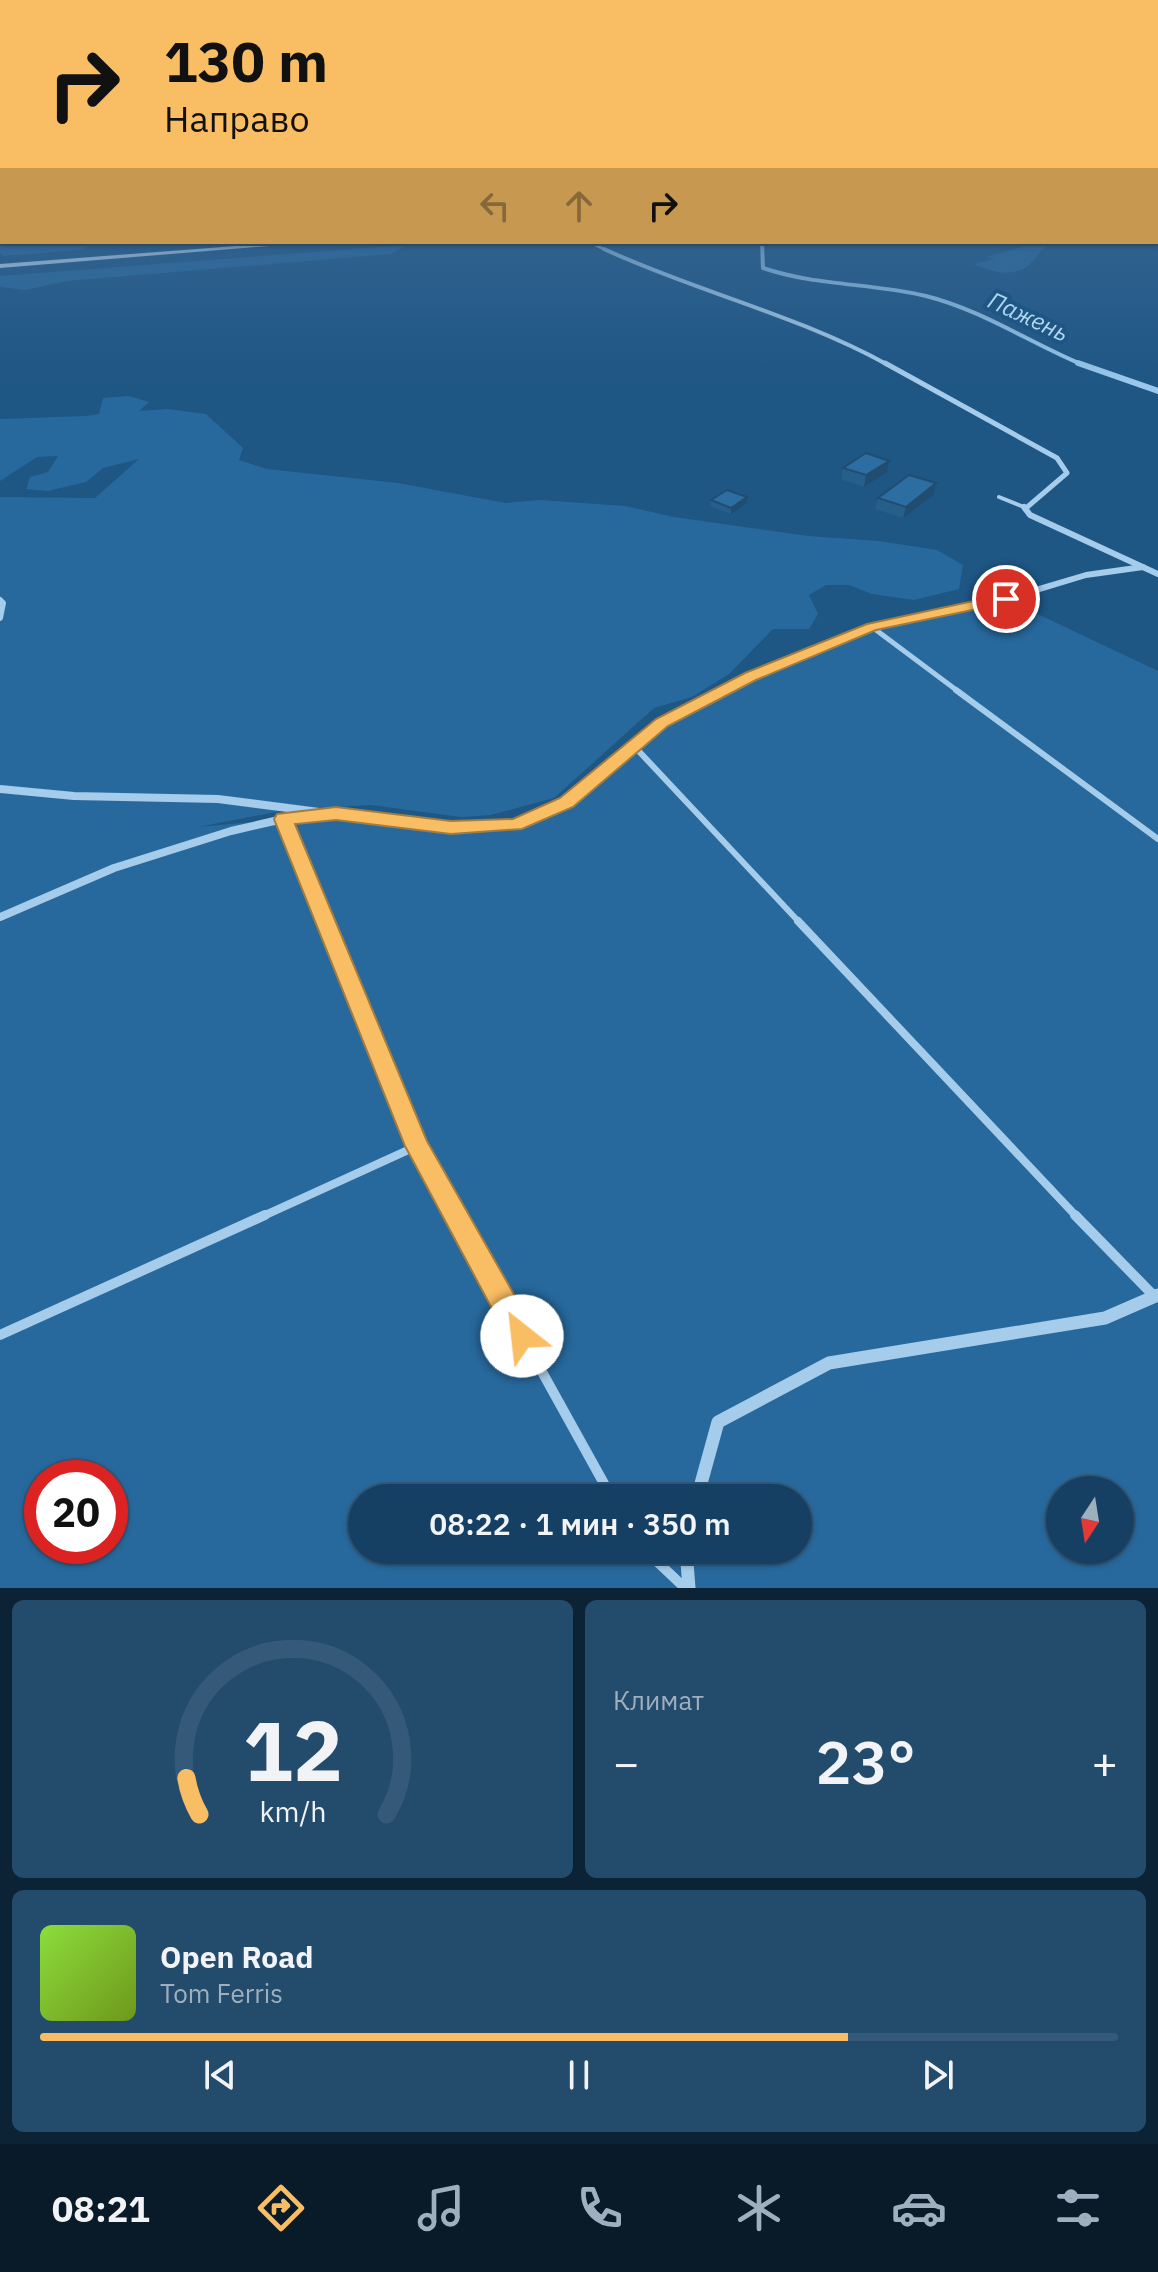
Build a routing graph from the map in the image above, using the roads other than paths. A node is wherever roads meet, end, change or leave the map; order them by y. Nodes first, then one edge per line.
1 (288, 244) edge
2 (593, 244) edge
3 (0, 266) edge
4 (999, 497) dead end
5 (1024, 507) junction
6 (1143, 567) junction
7 (1158, 574) edge
8 (0, 600) edge
9 (0, 618) edge
10 (872, 627) junction
11 (634, 746) junction
12 (0, 789) edge
13 (336, 814) junction
14 (283, 819) junction
15 (1158, 839) edge
16 (0, 917) edge
17 (417, 1146) junction
18 (1156, 1295) edge
19 (0, 1335) edge
20 (604, 1484) edge
21 (701, 1484) edge
22 (660, 1564) edge
23 (686, 1564) edge
24 (687, 1588) edge

1 - 3 street
2 - 5 street
4 - 5 lane
5 - 6 street
6 - 7 street
6 - 10 street
8 - 9 street
10 - 11 street
10 - 15 lane
11 - 13 street
11 - 18 lane
12 - 13 street
13 - 14 street
14 - 16 street
14 - 17 lane
17 - 19 lane
17 - 20 lane
18 - 21 street
22 - 24 lane
23 - 24 street

